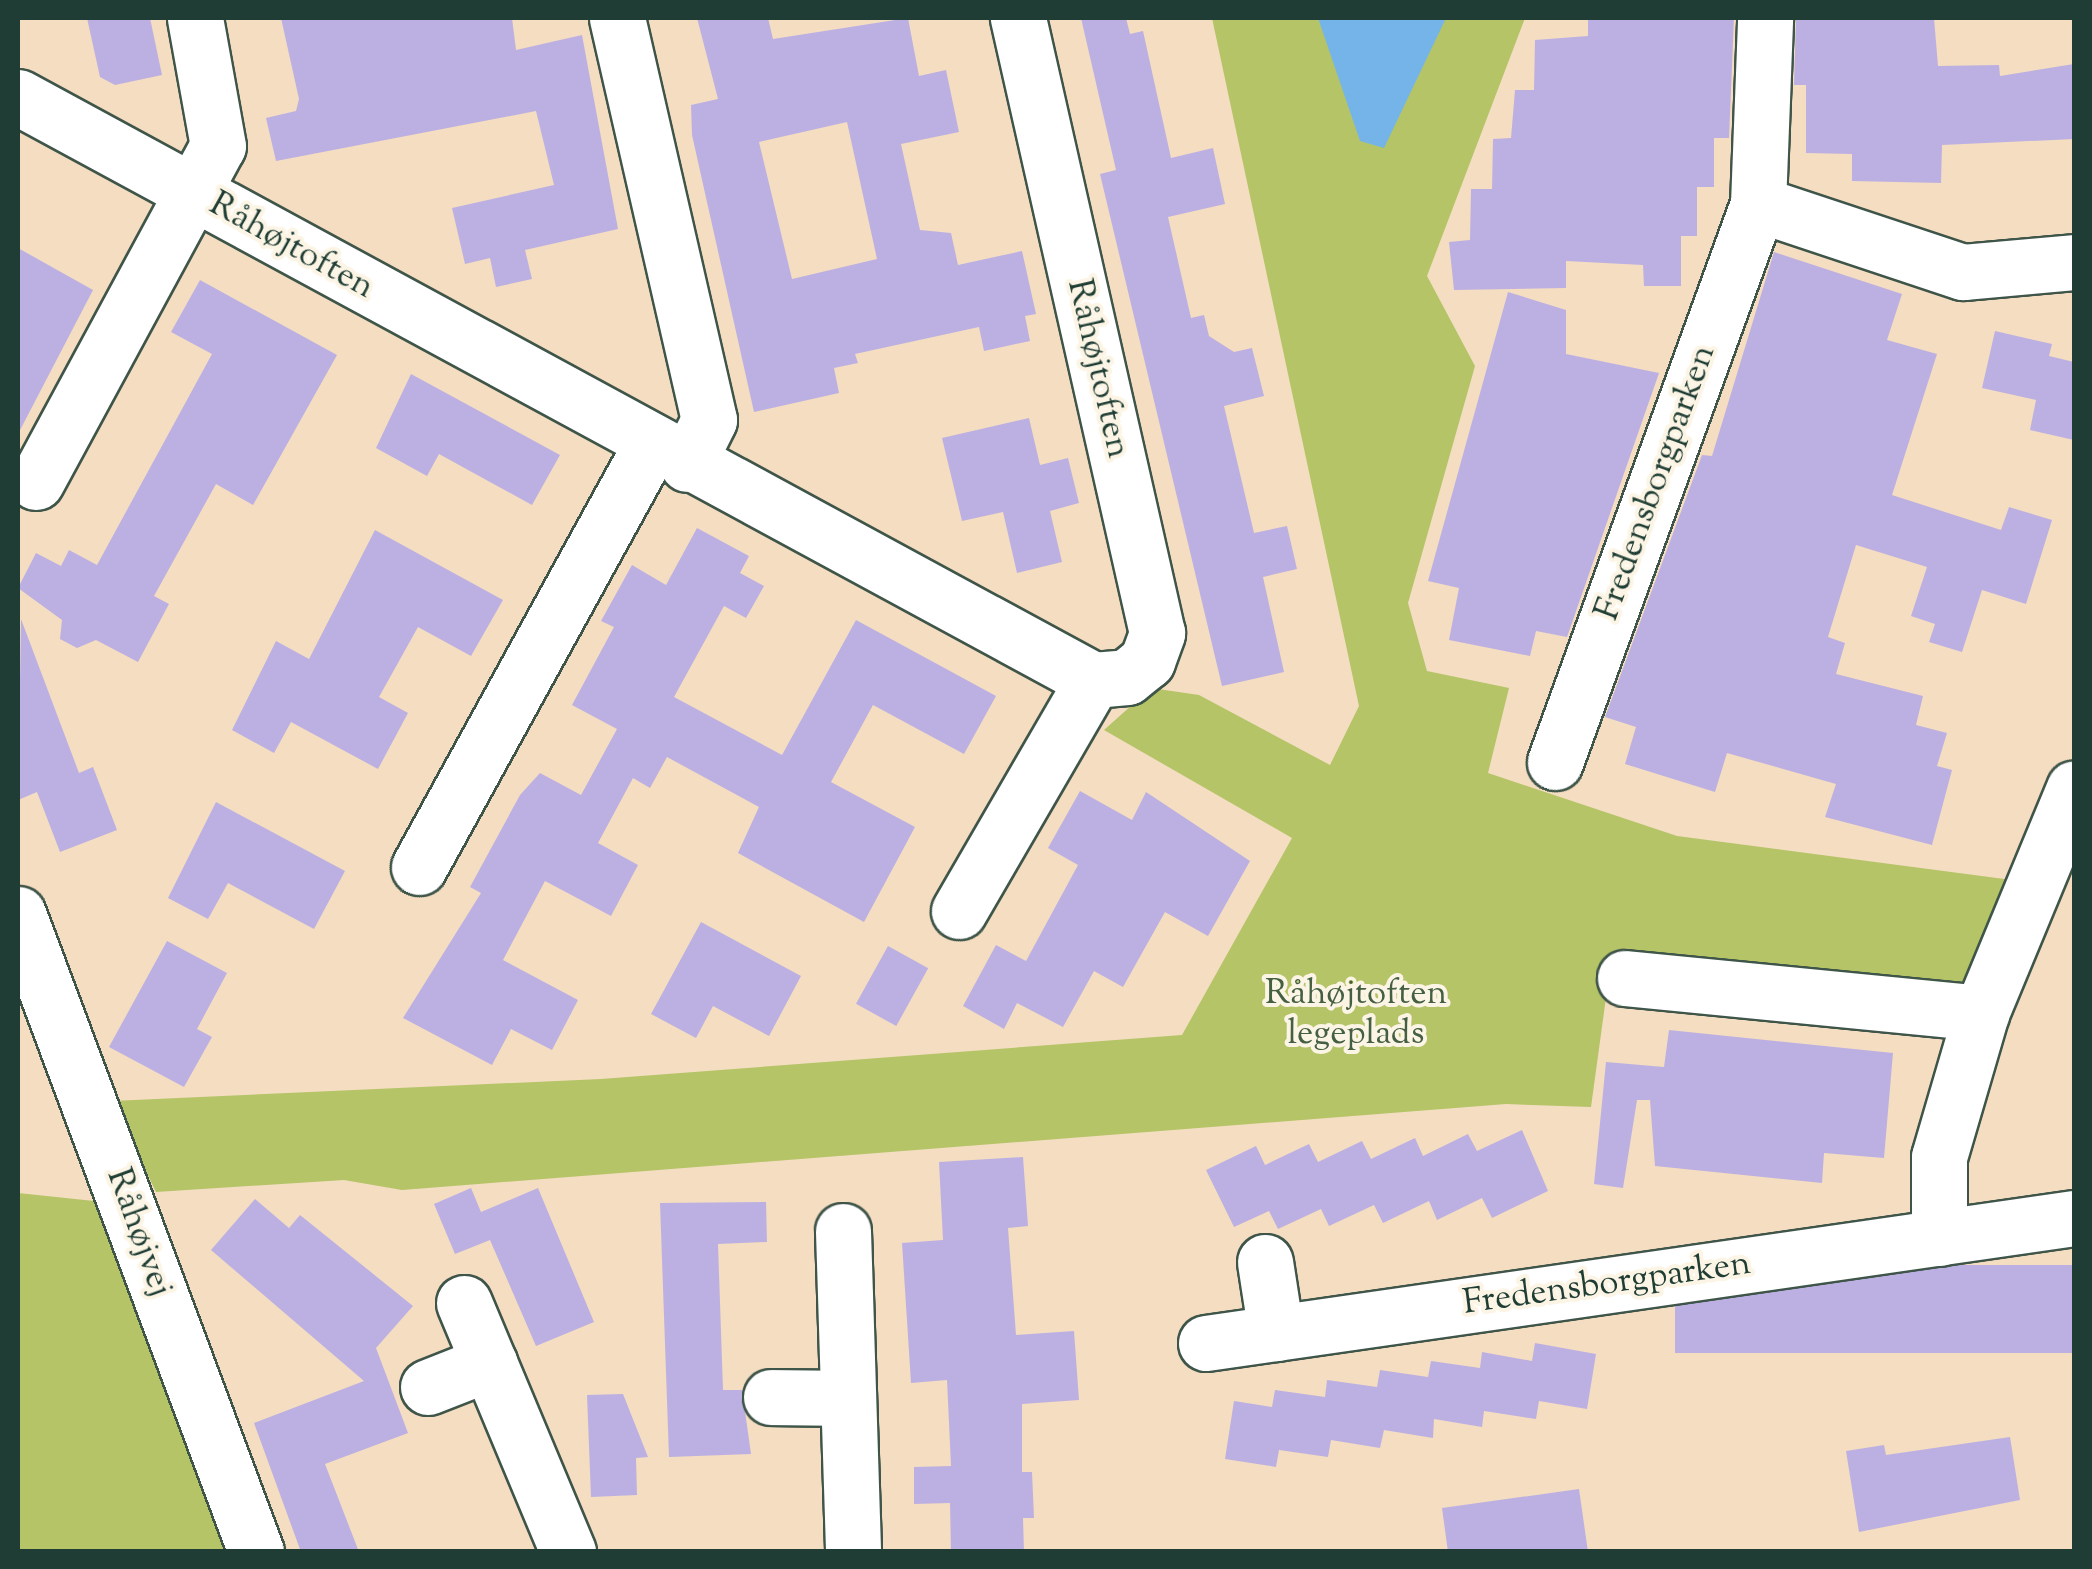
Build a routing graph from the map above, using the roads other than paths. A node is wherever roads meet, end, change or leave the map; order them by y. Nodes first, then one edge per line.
1 (195, 18) edge
2 (617, 18) edge
3 (1018, 18) edge
4 (1765, 18) edge
5 (18, 97) edge
6 (194, 194) junction
7 (1758, 204) junction
8 (2074, 262) edge
9 (669, 454) junction
10 (36, 482) dead end
11 (1093, 680) junction
12 (1555, 762) dead end
13 (2074, 788) edge
14 (420, 867) dead end
15 (959, 910) dead end
16 (18, 914) edge
17 (1624, 978) dead end
18 (1981, 1013) junction
19 (2074, 1218) edge
20 (844, 1231) dead end
21 (1939, 1238) junction
22 (1266, 1262) dead end
23 (464, 1303) dead end
24 (1276, 1333) junction
25 (1206, 1343) dead end
26 (489, 1363) junction
27 (428, 1387) dead end
28 (771, 1397) dead end
29 (848, 1398) junction
30 (256, 1552) edge
31 (568, 1552) edge
32 (853, 1552) edge

1 - 6 street, Råhøjtoften
2 - 9 street
3 - 11 street, Råhøjtoften
4 - 7 street, Fredensborgparken
5 - 6 street, Råhøjtoften
6 - 9 street, Råhøjtoften
6 - 10 street, Råhøjtoften
7 - 8 street
7 - 12 street, Fredensborgparken
9 - 11 street, Råhøjtoften
9 - 14 street
11 - 15 street
13 - 18 street
16 - 30 street, Råhøjvej
17 - 18 street
18 - 21 street
19 - 21 street, Fredensborgparken
20 - 29 street
21 - 24 street, Fredensborgparken
22 - 24 street
23 - 26 street
24 - 25 street, Fredensborgparken
26 - 27 street
26 - 31 street
28 - 29 street
29 - 32 street

